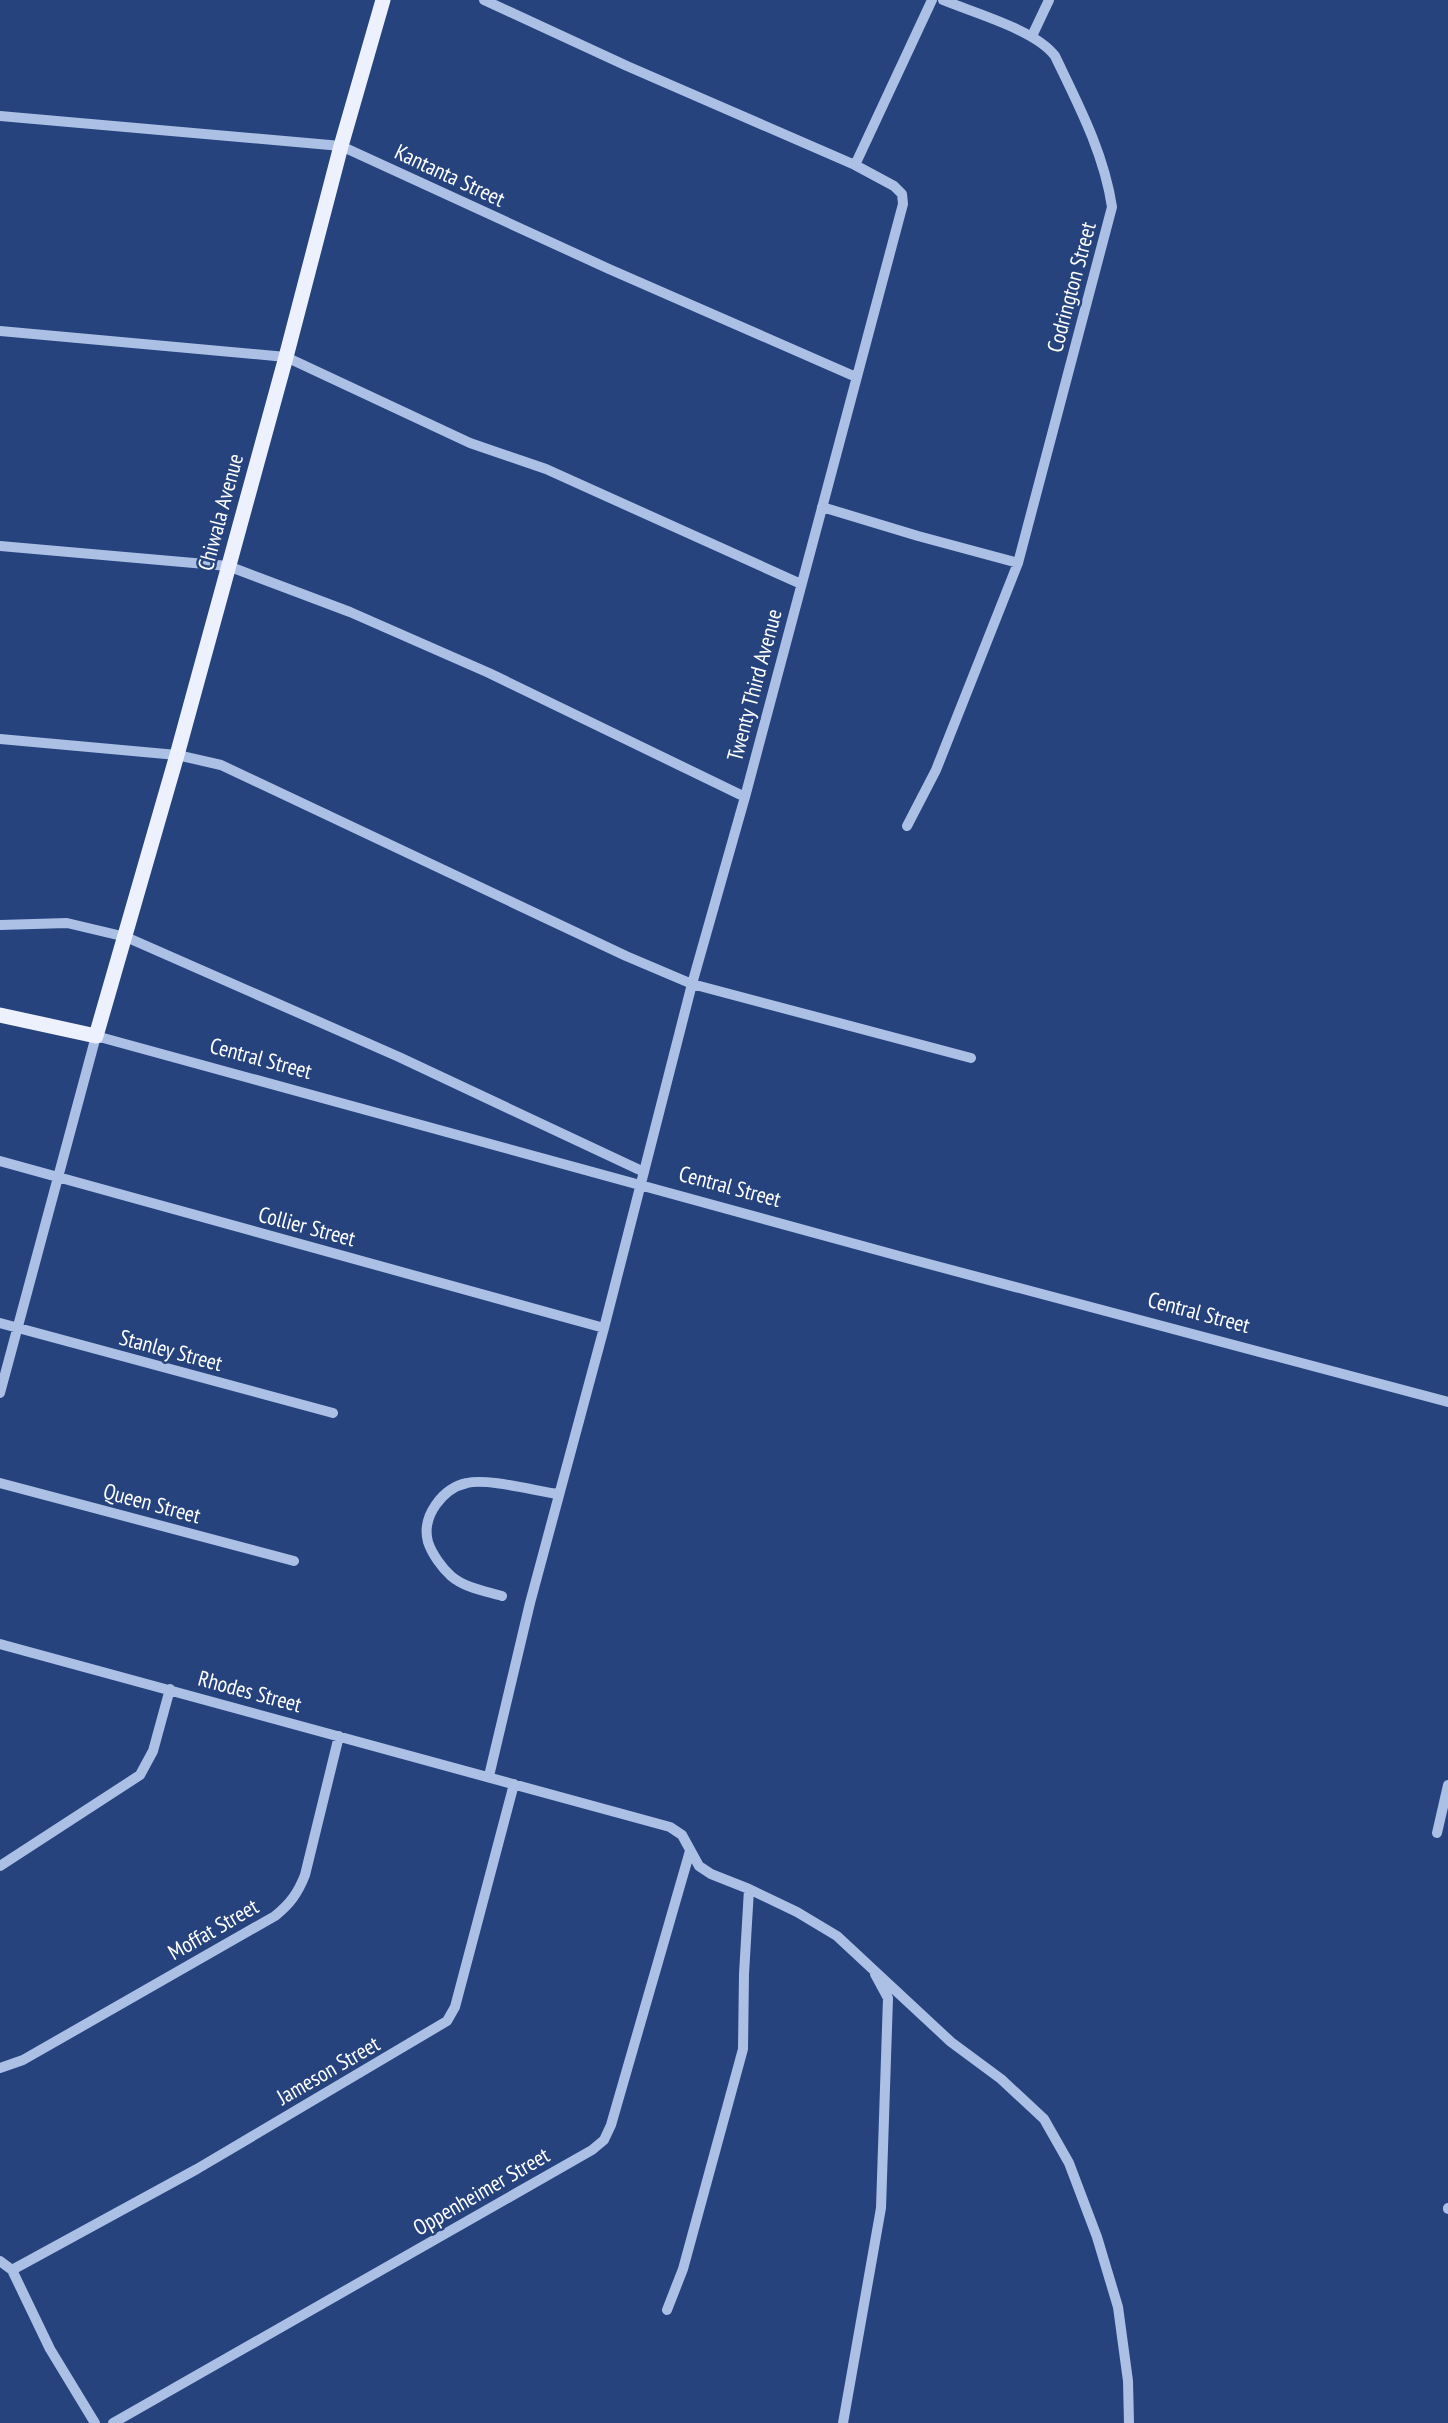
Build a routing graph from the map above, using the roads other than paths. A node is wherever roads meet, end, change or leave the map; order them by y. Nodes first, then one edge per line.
1 (382, 0) edge
2 (484, 0) edge
3 (932, 0) edge
4 (943, 0) edge
5 (1049, 0) edge
6 (1032, 36) junction
7 (0, 116) edge
8 (341, 146) junction
9 (855, 165) junction
10 (0, 331) edge
11 (286, 357) junction
12 (856, 377) junction
13 (822, 507) junction
14 (0, 546) edge
15 (1018, 563) junction
16 (228, 566) junction
17 (801, 584) junction
18 (0, 738) edge
19 (177, 755) junction
20 (745, 797) junction
21 (907, 826) dead end
22 (0, 925) edge
23 (126, 937) junction
24 (692, 984) junction
25 (0, 1015) edge
26 (96, 1036) junction
27 (971, 1058) dead end
28 (0, 1161) edge
29 (644, 1172) junction
30 (59, 1177) junction
31 (642, 1185) junction
32 (0, 1323) edge
33 (18, 1328) junction
34 (604, 1328) junction
35 (0, 1393) edge
36 (1448, 1402) edge
37 (333, 1413) dead end
38 (0, 1483) edge
39 (558, 1494) junction
40 (294, 1562) dead end
41 (502, 1596) dead end
42 (0, 1644) edge
43 (170, 1689) junction
44 (339, 1736) junction
45 (489, 1776) junction
46 (514, 1784) junction
47 (1448, 1785) edge
48 (1437, 1833) dead end
49 (690, 1851) junction
50 (0, 1866) edge
51 (749, 1889) junction
52 (869, 1964) junction
53 (0, 2068) edge
54 (0, 2260) edge
55 (12, 2270) junction
56 (667, 2310) dead end
57 (95, 2423) edge
58 (113, 2423) edge
59 (843, 2423) edge
60 (1129, 2423) edge

1 - 8 main road, Chiwala Avenue
2 - 9 street
3 - 9 street
4 - 6 street, Codrington Street
5 - 6 street
6 - 15 street, Codrington Street
7 - 8 street, Kantanta Street
8 - 11 main road, Chiwala Avenue
8 - 12 street, Kantanta Street
9 - 12 street, Twenty Third Avenue
10 - 11 street
11 - 16 main road, Chiwala Avenue
11 - 17 street
12 - 13 street, Twenty Third Avenue
13 - 15 street
13 - 17 street, Twenty Third Avenue
14 - 16 street
15 - 21 street, Codrington Street
16 - 19 main road, Chiwala Avenue
16 - 20 street
17 - 20 street, Twenty Third Avenue
18 - 19 street
19 - 23 main road, Chiwala Avenue
19 - 24 street
20 - 24 street, Twenty Third Avenue
22 - 23 street
23 - 26 main road, Chiwala Avenue
23 - 29 street
24 - 27 street
24 - 29 street, Twenty Third Avenue
25 - 26 main road, Central Street
26 - 30 street
26 - 31 street, Central Street
28 - 30 street, Collier Street
29 - 31 street, Twenty Third Avenue
30 - 33 street
30 - 34 street, Collier Street
31 - 34 street, Twenty Third Avenue
31 - 36 street, Central Street
32 - 33 street, Stanley Street
33 - 35 street
33 - 37 street, Stanley Street
34 - 39 street, Twenty Third Avenue
38 - 40 street, Queen Street
39 - 41 street
39 - 45 street, Twenty Third Avenue
42 - 43 street, Rhodes Street
43 - 44 street, Rhodes Street
43 - 50 street
44 - 45 street, Rhodes Street
44 - 53 street, Moffat Street
45 - 46 street, Rhodes Street
46 - 49 street, Rhodes Street
46 - 55 street, Jameson Street
47 - 48 street
49 - 51 street, Rhodes Street
49 - 58 street, Oppenheimer Street
51 - 52 street, Rhodes Street
51 - 56 street
52 - 59 street
52 - 60 street, Rhodes Street
54 - 55 street
55 - 57 street

